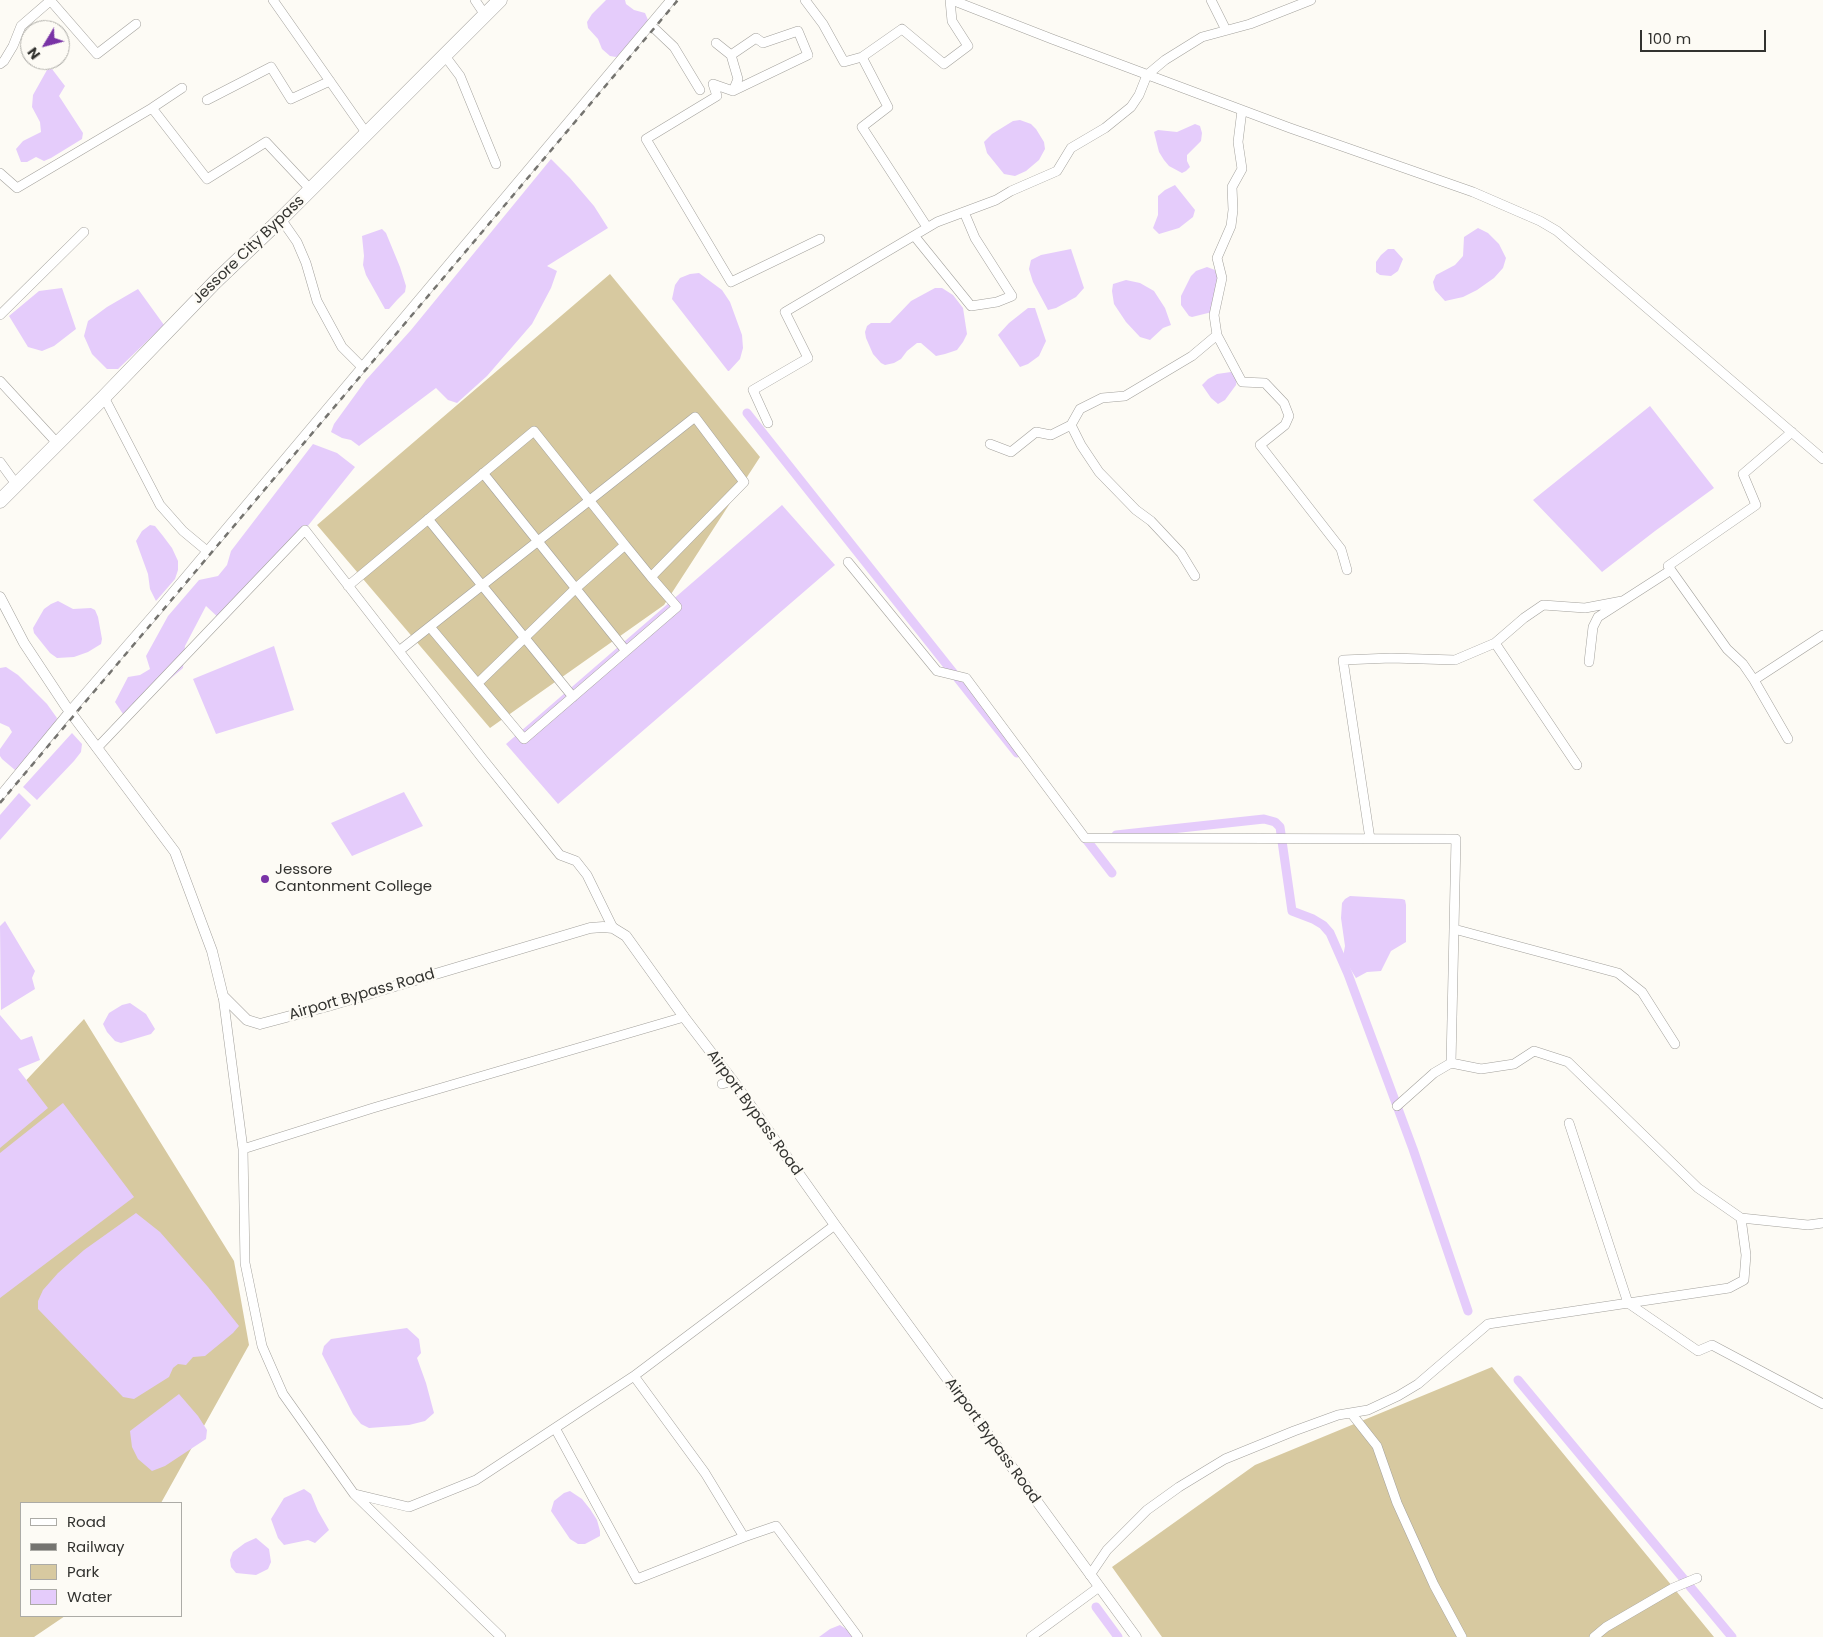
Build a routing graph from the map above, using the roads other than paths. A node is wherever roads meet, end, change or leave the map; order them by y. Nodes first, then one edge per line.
1 (50, 0) edge
2 (273, 0) edge
3 (475, 0) edge
4 (500, 0) edge
5 (671, 0) edge
6 (805, 0) edge
7 (951, 0) edge
8 (1211, 0) edge
9 (1311, 0) edge
10 (485, 15) junction
11 (136, 24) dead end
12 (655, 29) dead end
13 (1226, 30) junction
14 (716, 43) dead end
15 (731, 55) junction
16 (445, 56) junction
17 (862, 57) junction
18 (0, 64) edge
19 (1148, 75) junction
20 (330, 81) junction
21 (182, 88) dead end
22 (700, 90) dead end
23 (733, 92) junction
24 (207, 100) dead end
25 (152, 108) junction
26 (1242, 110) junction
27 (367, 134) junction
28 (496, 164) dead end
29 (0, 173) edge
30 (311, 190) junction
31 (964, 212) junction
32 (282, 219) junction
33 (927, 227) junction
34 (84, 232) dead end
35 (916, 238) dead end
36 (820, 239) dead end
37 (0, 316) edge
38 (1217, 335) junction
39 (362, 367) junction
40 (0, 381) edge
41 (104, 398) junction
42 (768, 423) dead end
43 (1072, 425) junction
44 (1792, 432) junction
45 (58, 444) junction
46 (990, 444) dead end
47 (1823, 459) edge
48 (0, 462) edge
49 (483, 473) junction
50 (16, 484) junction
51 (590, 500) junction
52 (0, 501) edge
53 (428, 519) junction
54 (538, 541) junction
55 (625, 545) junction
56 (207, 551) junction
57 (848, 562) dead end
58 (1347, 570) dead end
59 (1671, 570) junction
60 (1195, 576) dead end
61 (651, 577) junction
62 (483, 585) junction
63 (348, 586) junction
64 (574, 589) junction
65 (0, 597) edge
66 (1622, 601) junction
67 (430, 627) junction
68 (1823, 635) edge
69 (525, 637) junction
70 (1495, 643) junction
71 (399, 651) junction
72 (626, 652) junction
73 (1589, 662) dead end
74 (1754, 680) junction
75 (478, 684) junction
76 (573, 696) junction
77 (70, 711) junction
78 (1788, 738) dead end
79 (97, 748) junction
80 (1577, 765) dead end
81 (0, 796) edge
82 (1370, 839) junction
83 (613, 928) junction
84 (1454, 929) junction
85 (223, 996) junction
86 (684, 1017) junction
87 (1676, 1044) dead end
88 (1451, 1063) junction
89 (733, 1081) junction
90 (722, 1084) dead end
91 (1397, 1106) dead end
92 (1569, 1123) dead end
93 (243, 1149) junction
94 (1741, 1218) junction
95 (1823, 1223) edge
96 (835, 1225) junction
97 (1628, 1302) junction
98 (634, 1376) junction
99 (1823, 1404) edge
100 (1351, 1413) junction
101 (555, 1428) junction
102 (354, 1494) junction
103 (744, 1537) junction
104 (1090, 1575) junction
105 (1697, 1578) dead end
106 (1099, 1587) junction
107 (501, 1637) edge
108 (858, 1637) edge
109 (1031, 1637) edge
110 (1136, 1637) edge
111 (1462, 1637) edge
112 (1594, 1637) edge

1 - 11 street
1 - 18 street
2 - 20 street
3 - 10 street
4 - 10 highway, Jessore City Bypass
5 - 39 street
6 - 17 street
7 - 17 street
7 - 19 street
8 - 13 street
9 - 13 street
10 - 16 highway, Jessore City Bypass
12 - 22 street
13 - 19 street
14 - 15 street
15 - 23 street
15 - 23 street
16 - 27 highway, Jessore City Bypass
16 - 28 street
17 - 33 street
19 - 26 street
19 - 31 street
20 - 24 street
20 - 27 street
21 - 25 street
23 - 36 street
25 - 29 street
25 - 30 street
26 - 38 street
26 - 44 street
27 - 30 highway, Jessore City Bypass
30 - 32 highway, Jessore City Bypass
31 - 33 street
31 - 35 street
32 - 39 street
32 - 41 highway, Jessore City Bypass
33 - 42 street
34 - 37 street
38 - 43 street
38 - 58 street
39 - 56 street
40 - 45 street
41 - 45 highway, Jessore City Bypass
41 - 56 street
43 - 46 street
43 - 60 street
44 - 47 street
44 - 59 street
45 - 50 highway, Jessore City Bypass
48 - 50 street
49 - 51 street
49 - 53 street
49 - 54 street
50 - 52 highway, Jessore City Bypass
51 - 54 street
51 - 55 street
51 - 61 street
53 - 62 street
53 - 63 street
54 - 62 street
54 - 64 street
55 - 61 street
55 - 64 street
56 - 77 street
57 - 82 street
59 - 66 street
59 - 74 street
61 - 72 street
62 - 67 street
62 - 69 street
63 - 71 street
63 - 79 street
64 - 69 street
64 - 72 street
65 - 77 street
66 - 70 street
66 - 73 street
67 - 71 street
67 - 75 street
68 - 74 street
69 - 75 street
69 - 76 street
70 - 80 street
70 - 82 street
71 - 83 street
72 - 76 street
74 - 78 street
75 - 76 street
77 - 79 street
77 - 81 street
79 - 85 street
82 - 84 street
83 - 85 street, Airport Bypass Road
83 - 86 street, Airport Bypass Road
84 - 87 street
84 - 88 street
85 - 93 street
86 - 89 street, Airport Bypass Road
86 - 93 street
88 - 91 street
88 - 94 street
89 - 90 street
89 - 96 street, Airport Bypass Road
92 - 97 street
93 - 102 street
94 - 95 street
94 - 97 street
96 - 98 street
96 - 104 street, Airport Bypass Road
97 - 99 street
97 - 100 street
98 - 101 street
98 - 103 street
100 - 104 street
100 - 111 street
101 - 102 street
101 - 103 street
102 - 107 street
103 - 108 street
104 - 106 street, Airport Bypass Road
105 - 112 street
106 - 109 street
106 - 110 street, Airport Bypass Road

